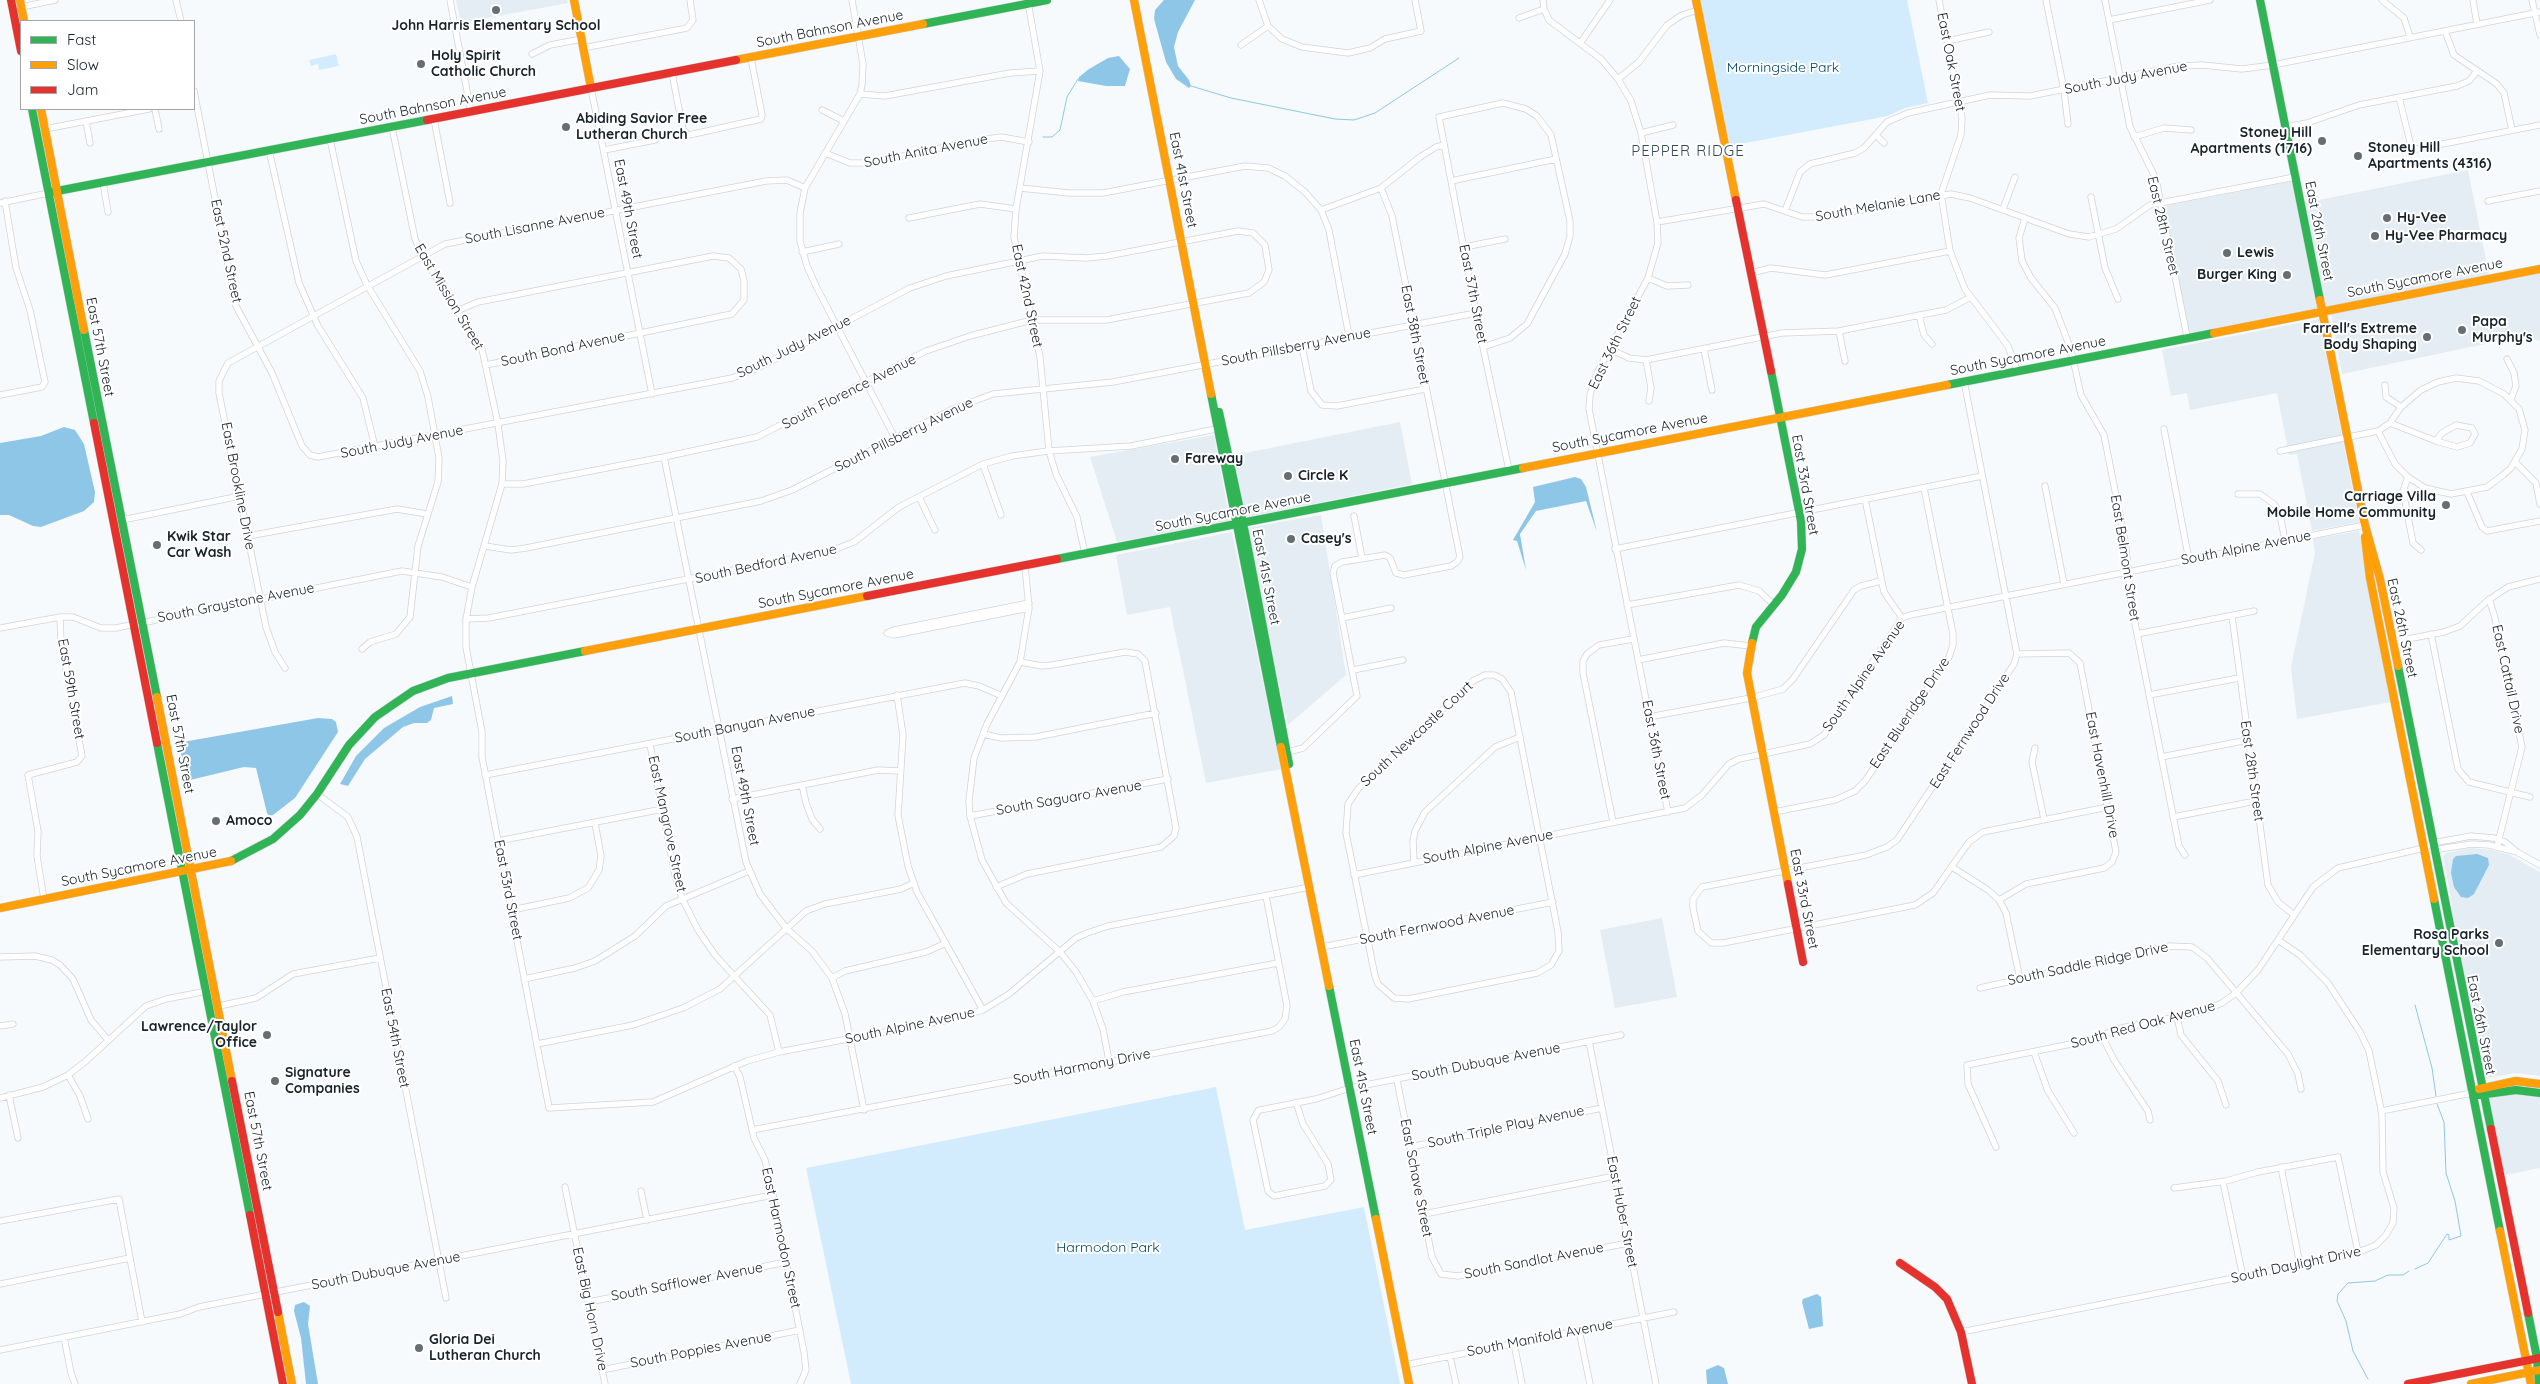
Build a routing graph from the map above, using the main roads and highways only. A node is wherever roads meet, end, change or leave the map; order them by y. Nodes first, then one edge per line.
1 (12, 0) edge
2 (574, 0) edge
3 (1047, 0) edge
4 (1134, 0) edge
5 (1696, 0) edge
6 (2260, 0) edge
7 (1028, 2) edge
8 (21, 3) edge
9 (24, 20) edge
10 (20, 45) edge
11 (591, 88) junction
12 (32, 110) edge
13 (41, 110) edge
14 (53, 192) junction
15 (2540, 269) edge
16 (2322, 311) junction
17 (1780, 416) junction
18 (1240, 524) junction
19 (2365, 525) junction
20 (192, 871) junction
21 (184, 873) junction
22 (0, 908) edge
23 (1803, 962) dead end
24 (2540, 1084) edge
25 (2481, 1087) junction
26 (2472, 1093) junction
27 (2540, 1093) edge
28 (2483, 1096) junction
29 (1900, 1264) dead end
30 (2538, 1358) edge
31 (2525, 1360) junction
32 (2539, 1370) edge
33 (2528, 1372) junction
34 (283, 1384) edge
35 (292, 1384) edge
36 (1409, 1384) edge
37 (1972, 1384) edge
38 (2408, 1384) edge
39 (2471, 1384) edge
40 (2531, 1384) edge
41 (2539, 1384) edge

1 - 10 main road
2 - 11 main road, East 49th Street
3 - 7 main road, South Bahnson Avenue
4 - 18 main road, East 41st Street
5 - 17 main road, East 33rd Street
6 - 16 main road, East 26th Street
7 - 11 main road, South Bahnson Avenue
8 - 9 main road
11 - 14 main road, South Bahnson Avenue
12 - 14 main road, East 57th Street
13 - 14 main road, East 57th Street
14 - 20 main road, East 57th Street
14 - 21 main road, East 57th Street
15 - 16 main road, South Sycamore Avenue
16 - 17 main road, South Sycamore Avenue
16 - 19 main road, East 26th Street
17 - 18 main road, South Sycamore Avenue
17 - 23 main road, East 33rd Street
18 - 20 main road, South Sycamore Avenue
18 - 36 main road, East 41st Street
19 - 25 main road, East 26th Street
19 - 26 main road, East 26th Street
20 - 21 main road, South Sycamore Avenue
20 - 35 main road, East 57th Street
21 - 22 main road, South Sycamore Avenue
21 - 34 main road, East 57th Street
24 - 25 main road
25 - 26 main road
25 - 28 main road, East 26th Street
26 - 28 main road
26 - 31 main road, East 26th Street
27 - 28 main road
28 - 30 main road, East 26th Street
29 - 37 main road
30 - 31 main road
30 - 32 main road, East 26th Street
31 - 33 main road, East 26th Street
31 - 38 main road
32 - 33 main road
32 - 41 main road, East 26th Street
33 - 39 main road
33 - 40 main road, East 26th Street

